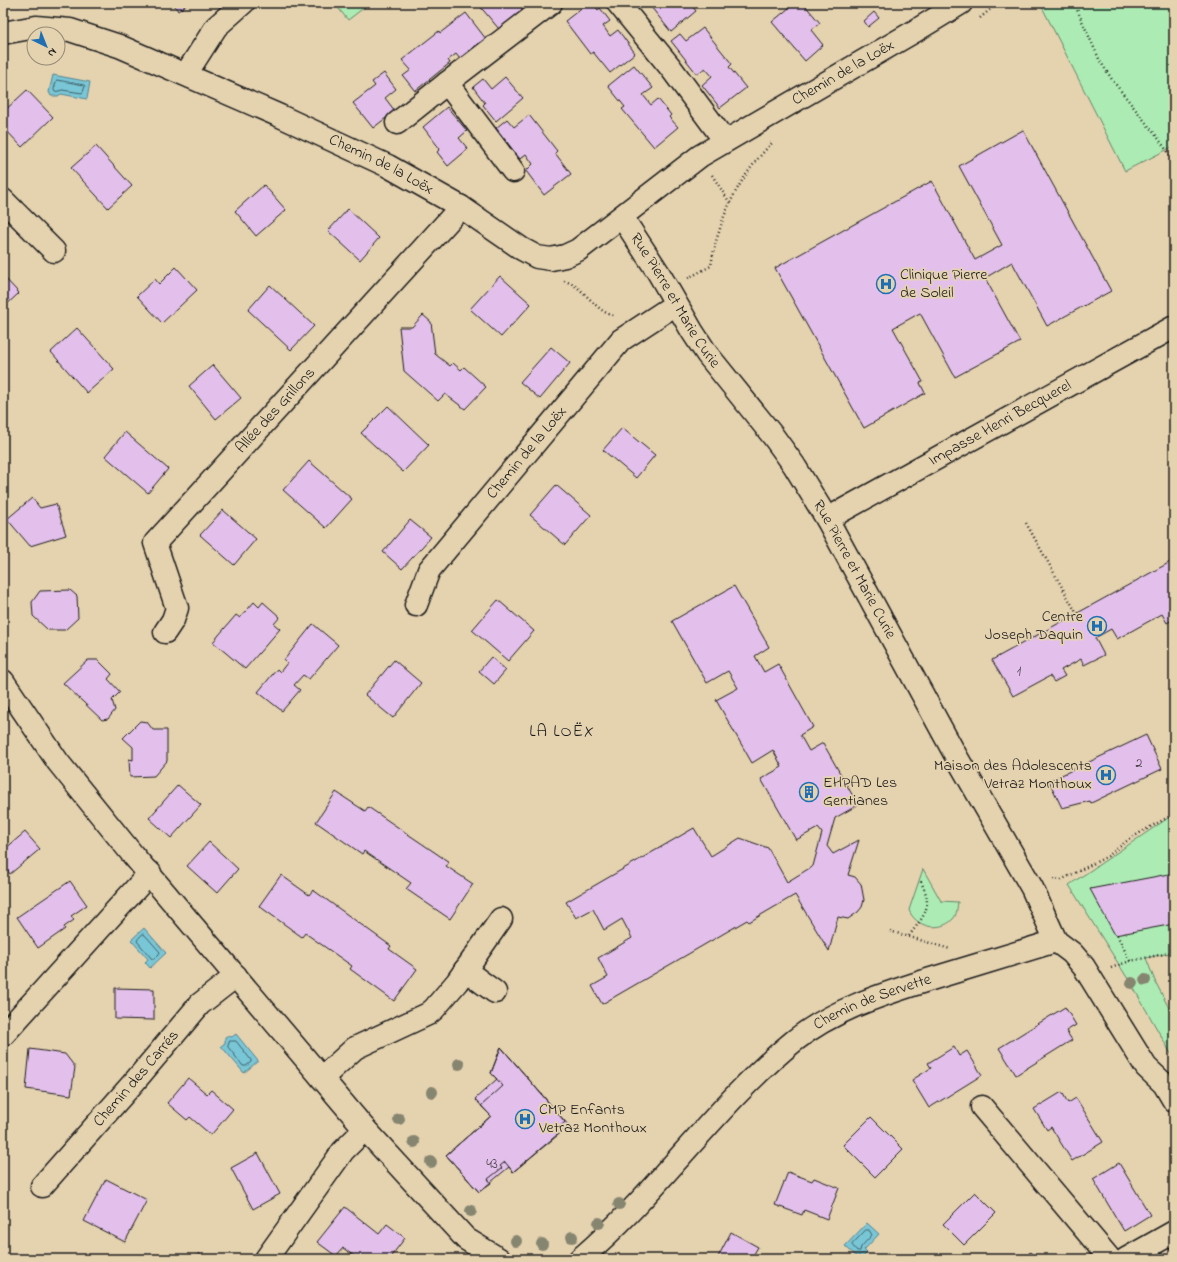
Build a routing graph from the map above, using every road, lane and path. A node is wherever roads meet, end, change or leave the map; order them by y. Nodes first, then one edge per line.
1 (242, 3) edge
2 (551, 3) edge
3 (618, 3) edge
4 (961, 3) edge
5 (998, 3) edge
6 (1074, 3) edge
7 (979, 18) dead end
8 (3, 33) edge
9 (186, 74) junction
10 (447, 83) junction
11 (397, 123) dead end
12 (725, 141) junction
13 (774, 142) dead end
14 (700, 156) junction
15 (1174, 161) edge
16 (513, 171) dead end
17 (3, 200) edge
18 (730, 203) junction
19 (460, 207) junction
20 (622, 216) junction
21 (54, 251) dead end
22 (711, 266) dead end
23 (676, 304) junction
24 (1174, 327) edge
25 (827, 519) junction
26 (1026, 523) dead end
27 (416, 605) dead end
28 (1077, 614) dead end
29 (165, 632) dead end
30 (3, 681) edge
31 (1174, 814) edge
32 (150, 873) junction
33 (920, 880) dead end
34 (1032, 888) junction
35 (501, 919) dead end
36 (890, 931) dead end
37 (1118, 935) dead end
38 (909, 936) junction
39 (1056, 941) junction
40 (954, 950) dead end
41 (1174, 952) edge
42 (1130, 961) junction
43 (1109, 969) dead end
44 (465, 970) junction
45 (236, 976) junction
46 (495, 992) dead end
47 (3, 1035) edge
48 (322, 1078) junction
49 (1174, 1100) edge
50 (982, 1107) dead end
51 (365, 1129) junction
52 (42, 1186) dead end
53 (1174, 1232) edge
54 (266, 1259) edge
55 (499, 1259) edge
56 (580, 1259) edge
57 (1110, 1259) edge
58 (1126, 1259) edge

1 - 9 street
2 - 10 street
3 - 12 street
4 - 12 street, Chemin de la Loëx
5 - 7 path
6 - 15 path
8 - 9 street, Chemin de la Loëx
9 - 19 street, Chemin de la Loëx
10 - 11 street
10 - 16 street
12 - 14 street, Chemin de la Loëx
13 - 18 path
14 - 18 path
14 - 20 street, Chemin de la Loëx
17 - 21 street
18 - 22 path
19 - 20 street, Chemin de la Loëx
19 - 29 street, Allée des Grillons
20 - 23 street, Rue Pierre et Marie Curie
23 - 25 street, Rue Pierre et Marie Curie
23 - 27 street, Chemin de la Loëx
24 - 25 street, Impasse Henri Becquerel
25 - 34 street, Rue Pierre et Marie Curie
26 - 28 path
30 - 32 street
31 - 34 path
32 - 45 street
32 - 47 street
33 - 38 path
34 - 39 street, Rue Pierre et Marie Curie
35 - 44 street
36 - 38 path
37 - 42 path
38 - 40 path
39 - 49 street
39 - 56 street, Chemin de Servette
41 - 42 path
42 - 43 path
44 - 46 street
44 - 48 street
45 - 48 street
45 - 52 street, Chemin des Carrés
48 - 51 street
50 - 57 street
51 - 54 street
51 - 55 street
53 - 58 street

